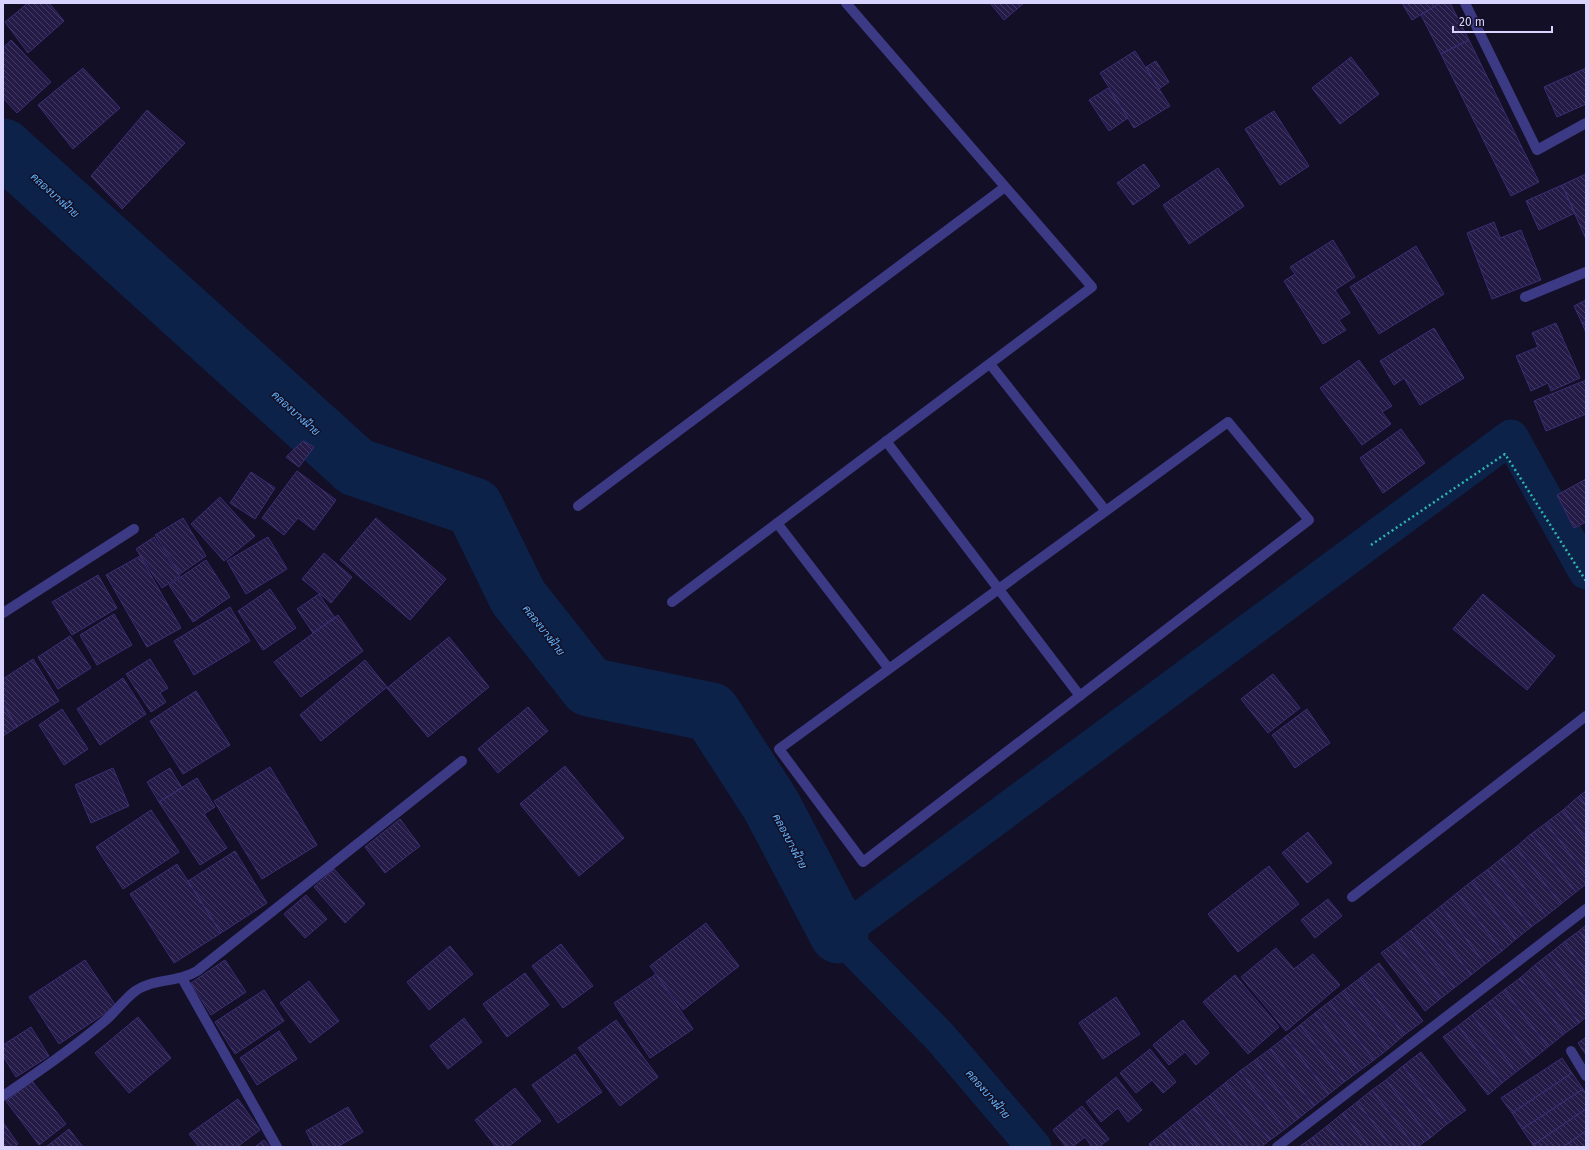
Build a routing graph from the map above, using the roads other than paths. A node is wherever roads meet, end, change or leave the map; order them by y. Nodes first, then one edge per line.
1 (846, 3) edge
2 (1465, 3) edge
3 (1586, 123) edge
4 (1005, 187) junction
5 (1586, 272) edge
6 (1525, 297) dead end
7 (990, 364) junction
8 (886, 441) junction
9 (578, 506) dead end
10 (1106, 511) junction
11 (777, 523) junction
12 (134, 529) dead end
13 (999, 589) junction
14 (672, 602) dead end
15 (3, 613) edge
16 (889, 669) junction
17 (1080, 696) junction
18 (1586, 716) edge
19 (462, 761) dead end
20 (1352, 897) dead end
21 (1586, 909) edge
22 (182, 978) junction
23 (1570, 1051) dead end
24 (1586, 1076) edge
25 (3, 1096) edge
26 (277, 1147) edge
27 (1277, 1147) edge

1 - 4 street
2 - 3 street
4 - 7 street
4 - 9 street
5 - 6 street
7 - 8 street
7 - 10 street
8 - 11 street
8 - 13 street
10 - 13 street
10 - 17 street
11 - 14 street
11 - 16 street
12 - 15 street
13 - 16 street
13 - 17 street
16 - 17 street
18 - 20 street
19 - 22 street
21 - 27 street
22 - 25 street
22 - 26 street
23 - 24 street

